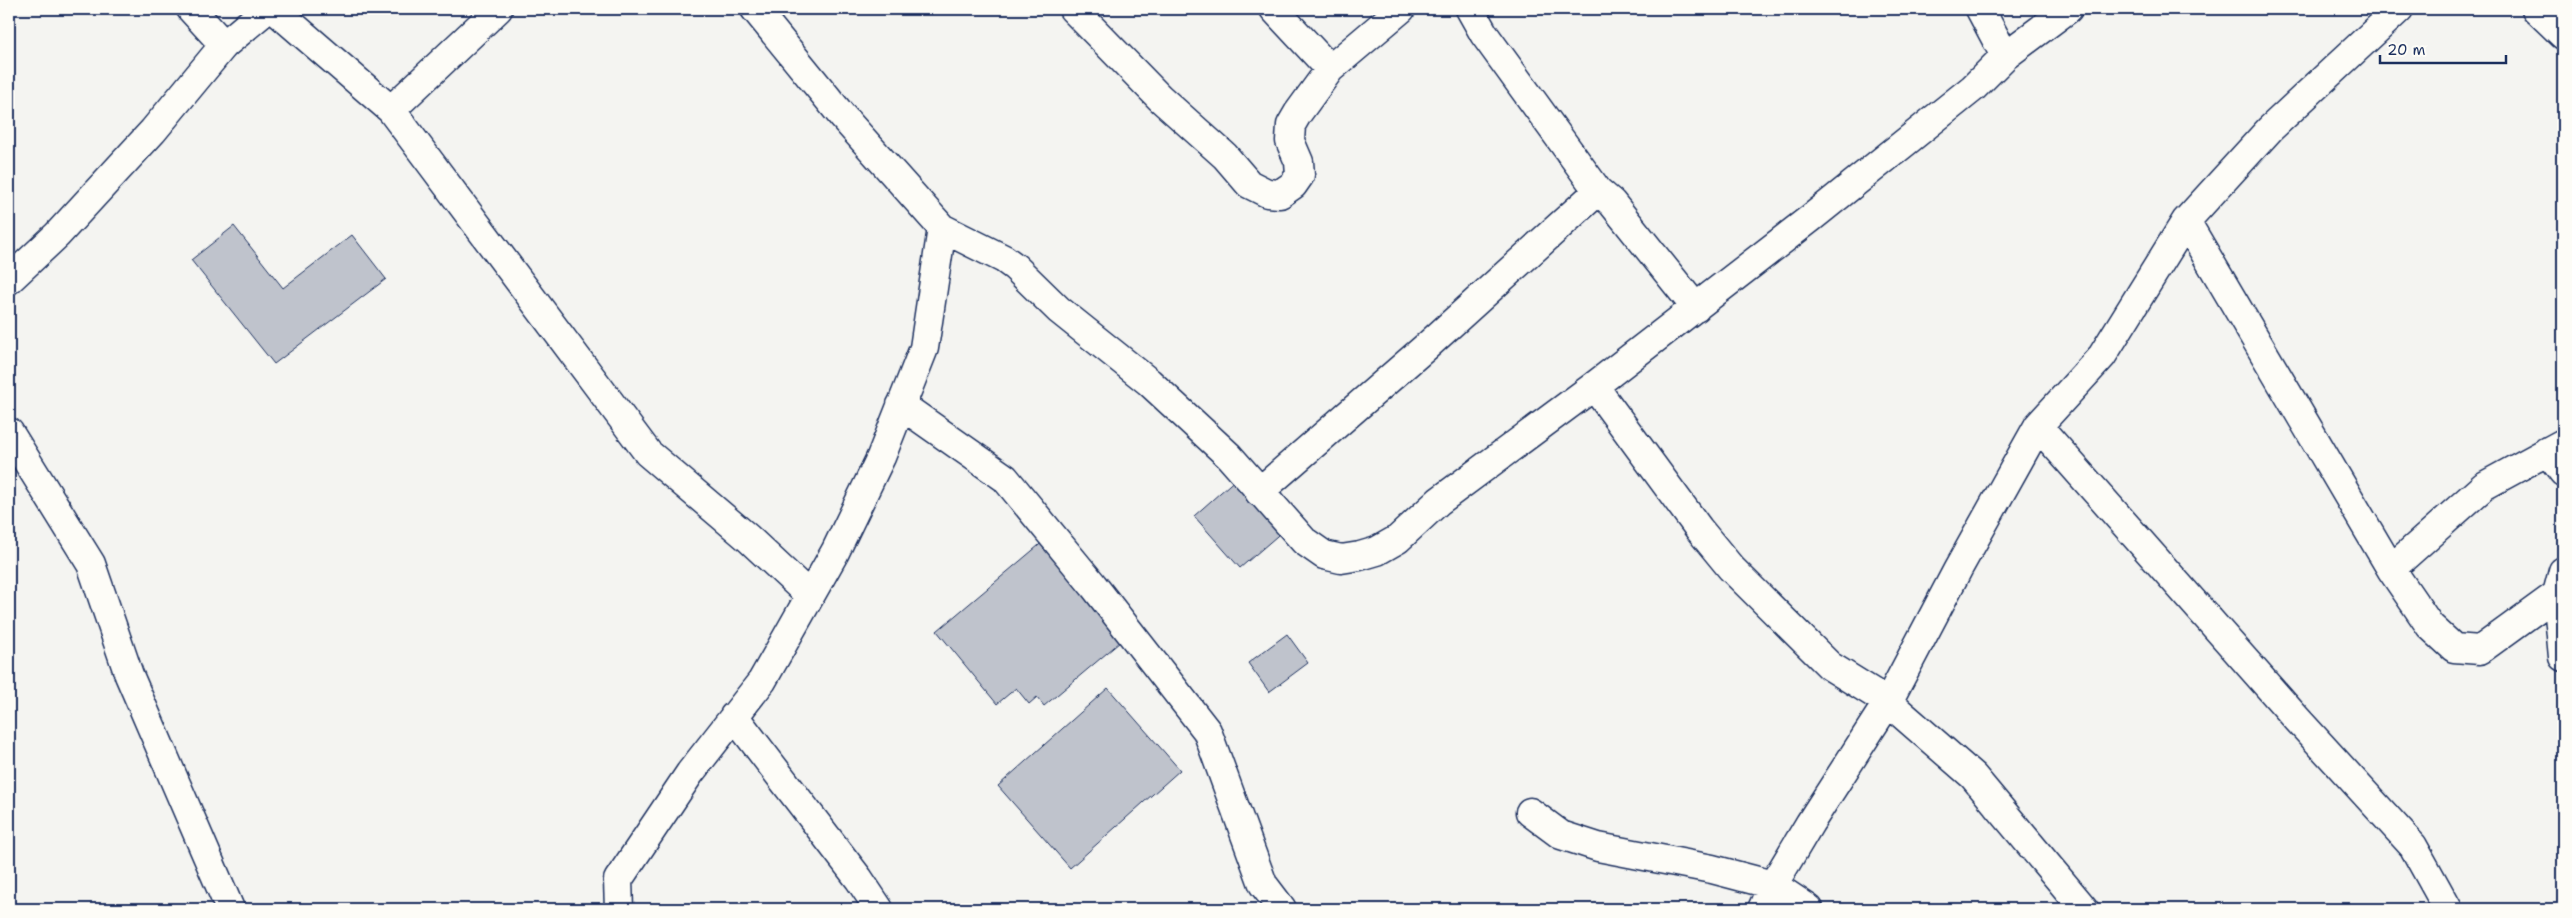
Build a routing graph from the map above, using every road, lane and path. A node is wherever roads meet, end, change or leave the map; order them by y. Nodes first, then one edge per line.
1 (191, 9) edge
2 (267, 9) edge
3 (274, 9) edge
4 (498, 9) edge
5 (755, 9) edge
6 (1073, 9) edge
7 (1274, 9) edge
8 (1401, 9) edge
9 (1470, 9) edge
10 (1980, 9) edge
11 (2068, 9) edge
12 (2399, 9) edge
13 (2536, 9) edge
14 (2563, 35) edge
15 (224, 45) junction
16 (2006, 56) junction
17 (1330, 69) junction
18 (391, 110) junction
19 (1598, 190) junction
20 (2186, 221) junction
21 (942, 228) junction
22 (9, 280) edge
23 (1696, 308) junction
24 (1594, 386) junction
25 (902, 405) junction
26 (2038, 426) junction
27 (9, 432) edge
28 (2558, 456) edge
29 (1260, 492) junction
30 (2391, 569) junction
31 (2560, 582) edge
32 (810, 596) junction
33 (2563, 657) edge
34 (1888, 702) junction
35 (734, 716) junction
36 (1530, 812) dead end
37 (1768, 897) edge
38 (230, 909) edge
39 (619, 909) edge
40 (879, 909) edge
41 (1282, 909) edge
42 (1809, 909) edge
43 (2084, 909) edge
44 (2448, 909) edge

1 - 15 street
2 - 15 street
3 - 18 street
4 - 18 street
5 - 21 street
6 - 17 street
7 - 17 street
8 - 17 street
9 - 19 street
10 - 16 street
11 - 16 street
12 - 20 street
13 - 14 street
15 - 22 street
16 - 23 street
18 - 32 street
19 - 23 street
19 - 29 street
20 - 26 street
20 - 30 street
21 - 25 street
21 - 29 street
23 - 24 street
24 - 29 street
24 - 34 street
25 - 32 street
25 - 41 street
26 - 34 street
26 - 44 street
27 - 38 street
28 - 30 street
30 - 31 street
31 - 33 street
32 - 35 street
34 - 37 street
34 - 43 street
35 - 39 street
35 - 40 street
36 - 37 street
37 - 42 street

